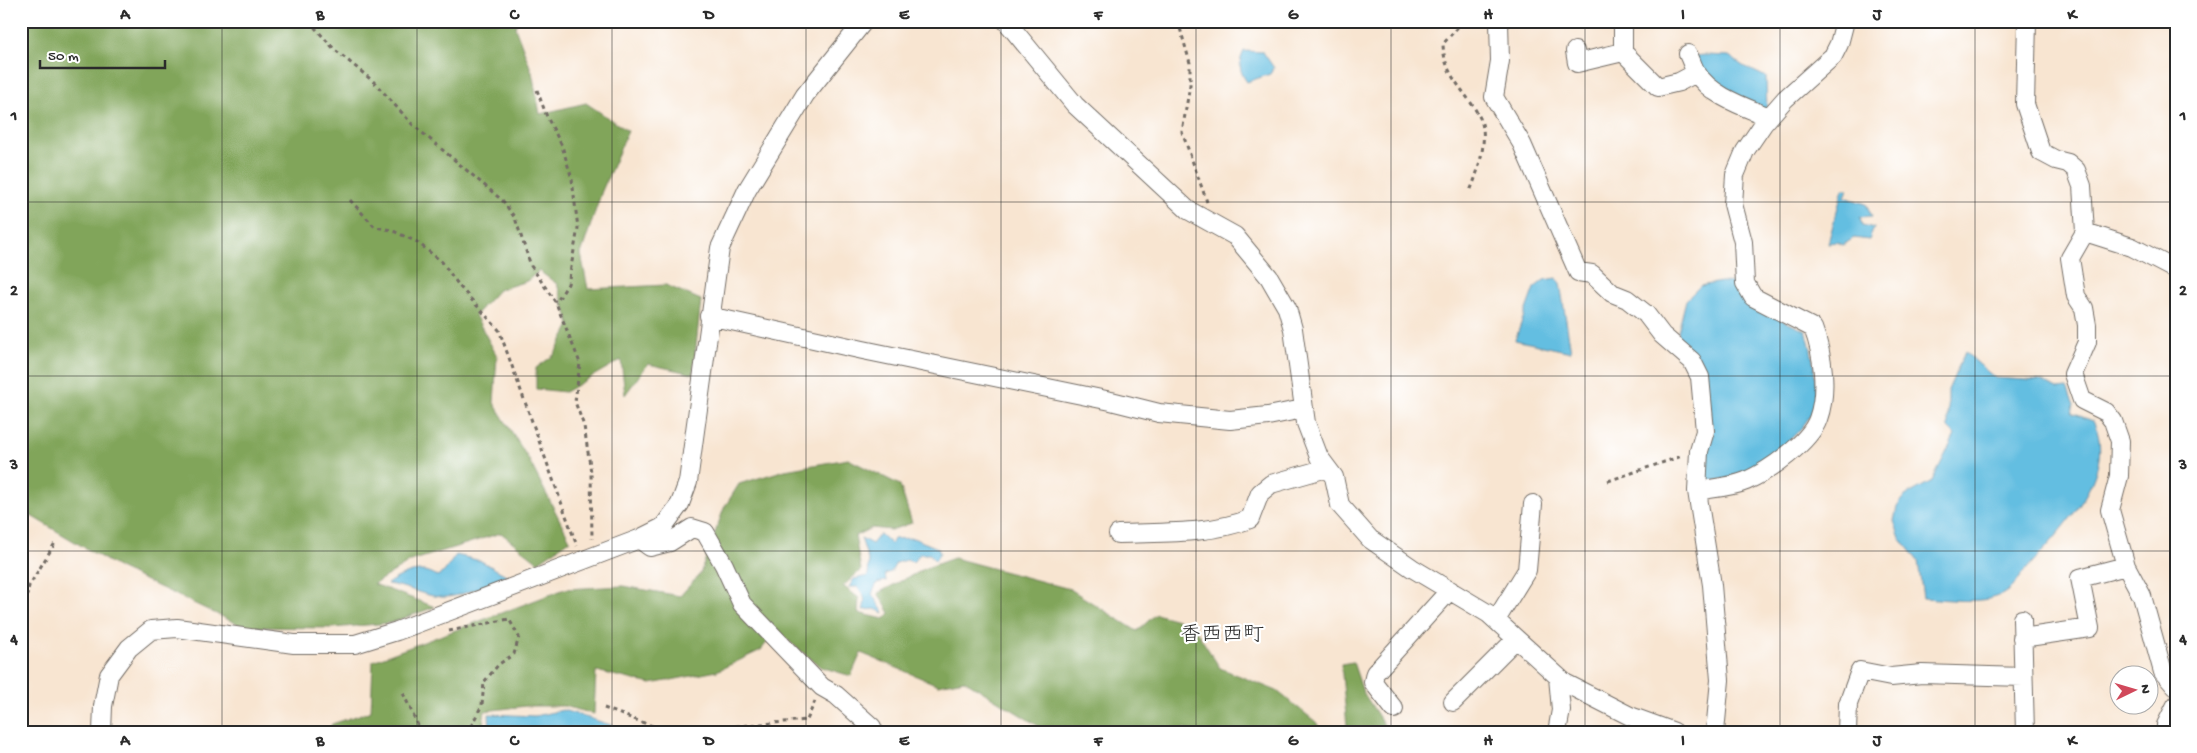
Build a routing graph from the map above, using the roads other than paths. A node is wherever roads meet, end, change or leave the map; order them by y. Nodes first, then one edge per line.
1 (864, 21) edge
2 (1006, 21) edge
3 (1499, 21) edge
4 (1623, 21) edge
5 (1845, 21) edge
6 (2027, 21) edge
7 (1575, 51) dead end
8 (1623, 52) junction
9 (1688, 54) dead end
10 (1696, 74) junction
11 (1769, 117) junction
12 (2085, 232) junction
13 (2176, 270) edge
14 (709, 316) junction
15 (1303, 409) junction
16 (1328, 468) junction
17 (1697, 491) junction
18 (1533, 504) dead end
19 (1118, 534) dead end
20 (638, 539) junction
21 (2126, 566) junction
22 (1450, 590) junction
23 (2022, 619) dead end
24 (1496, 620) junction
25 (2022, 638) junction
26 (1516, 639) junction
27 (1558, 677) junction
28 (2023, 677) junction
29 (2176, 687) edge
30 (1452, 702) dead end
31 (2176, 705) edge
32 (1394, 709) dead end
33 (102, 732) edge
34 (874, 732) edge
35 (1557, 732) edge
36 (1674, 732) edge
37 (1715, 732) edge
38 (1847, 732) edge
39 (2025, 732) edge
40 (2167, 732) edge

1 - 14 street
2 - 15 street
3 - 17 street
4 - 8 street
5 - 11 street
6 - 12 street
7 - 8 street
8 - 10 street
9 - 10 street
10 - 11 street
11 - 17 street
12 - 13 street
12 - 21 street
14 - 15 street
14 - 20 street
15 - 16 street
16 - 19 street
16 - 22 street
17 - 37 street
18 - 24 street
20 - 33 street
20 - 34 street
21 - 25 street
21 - 29 street
22 - 24 street
22 - 32 street
23 - 25 street
24 - 26 street
25 - 28 street
26 - 27 street
26 - 30 street
27 - 35 street
27 - 36 street
28 - 38 street
28 - 39 street
31 - 40 street

